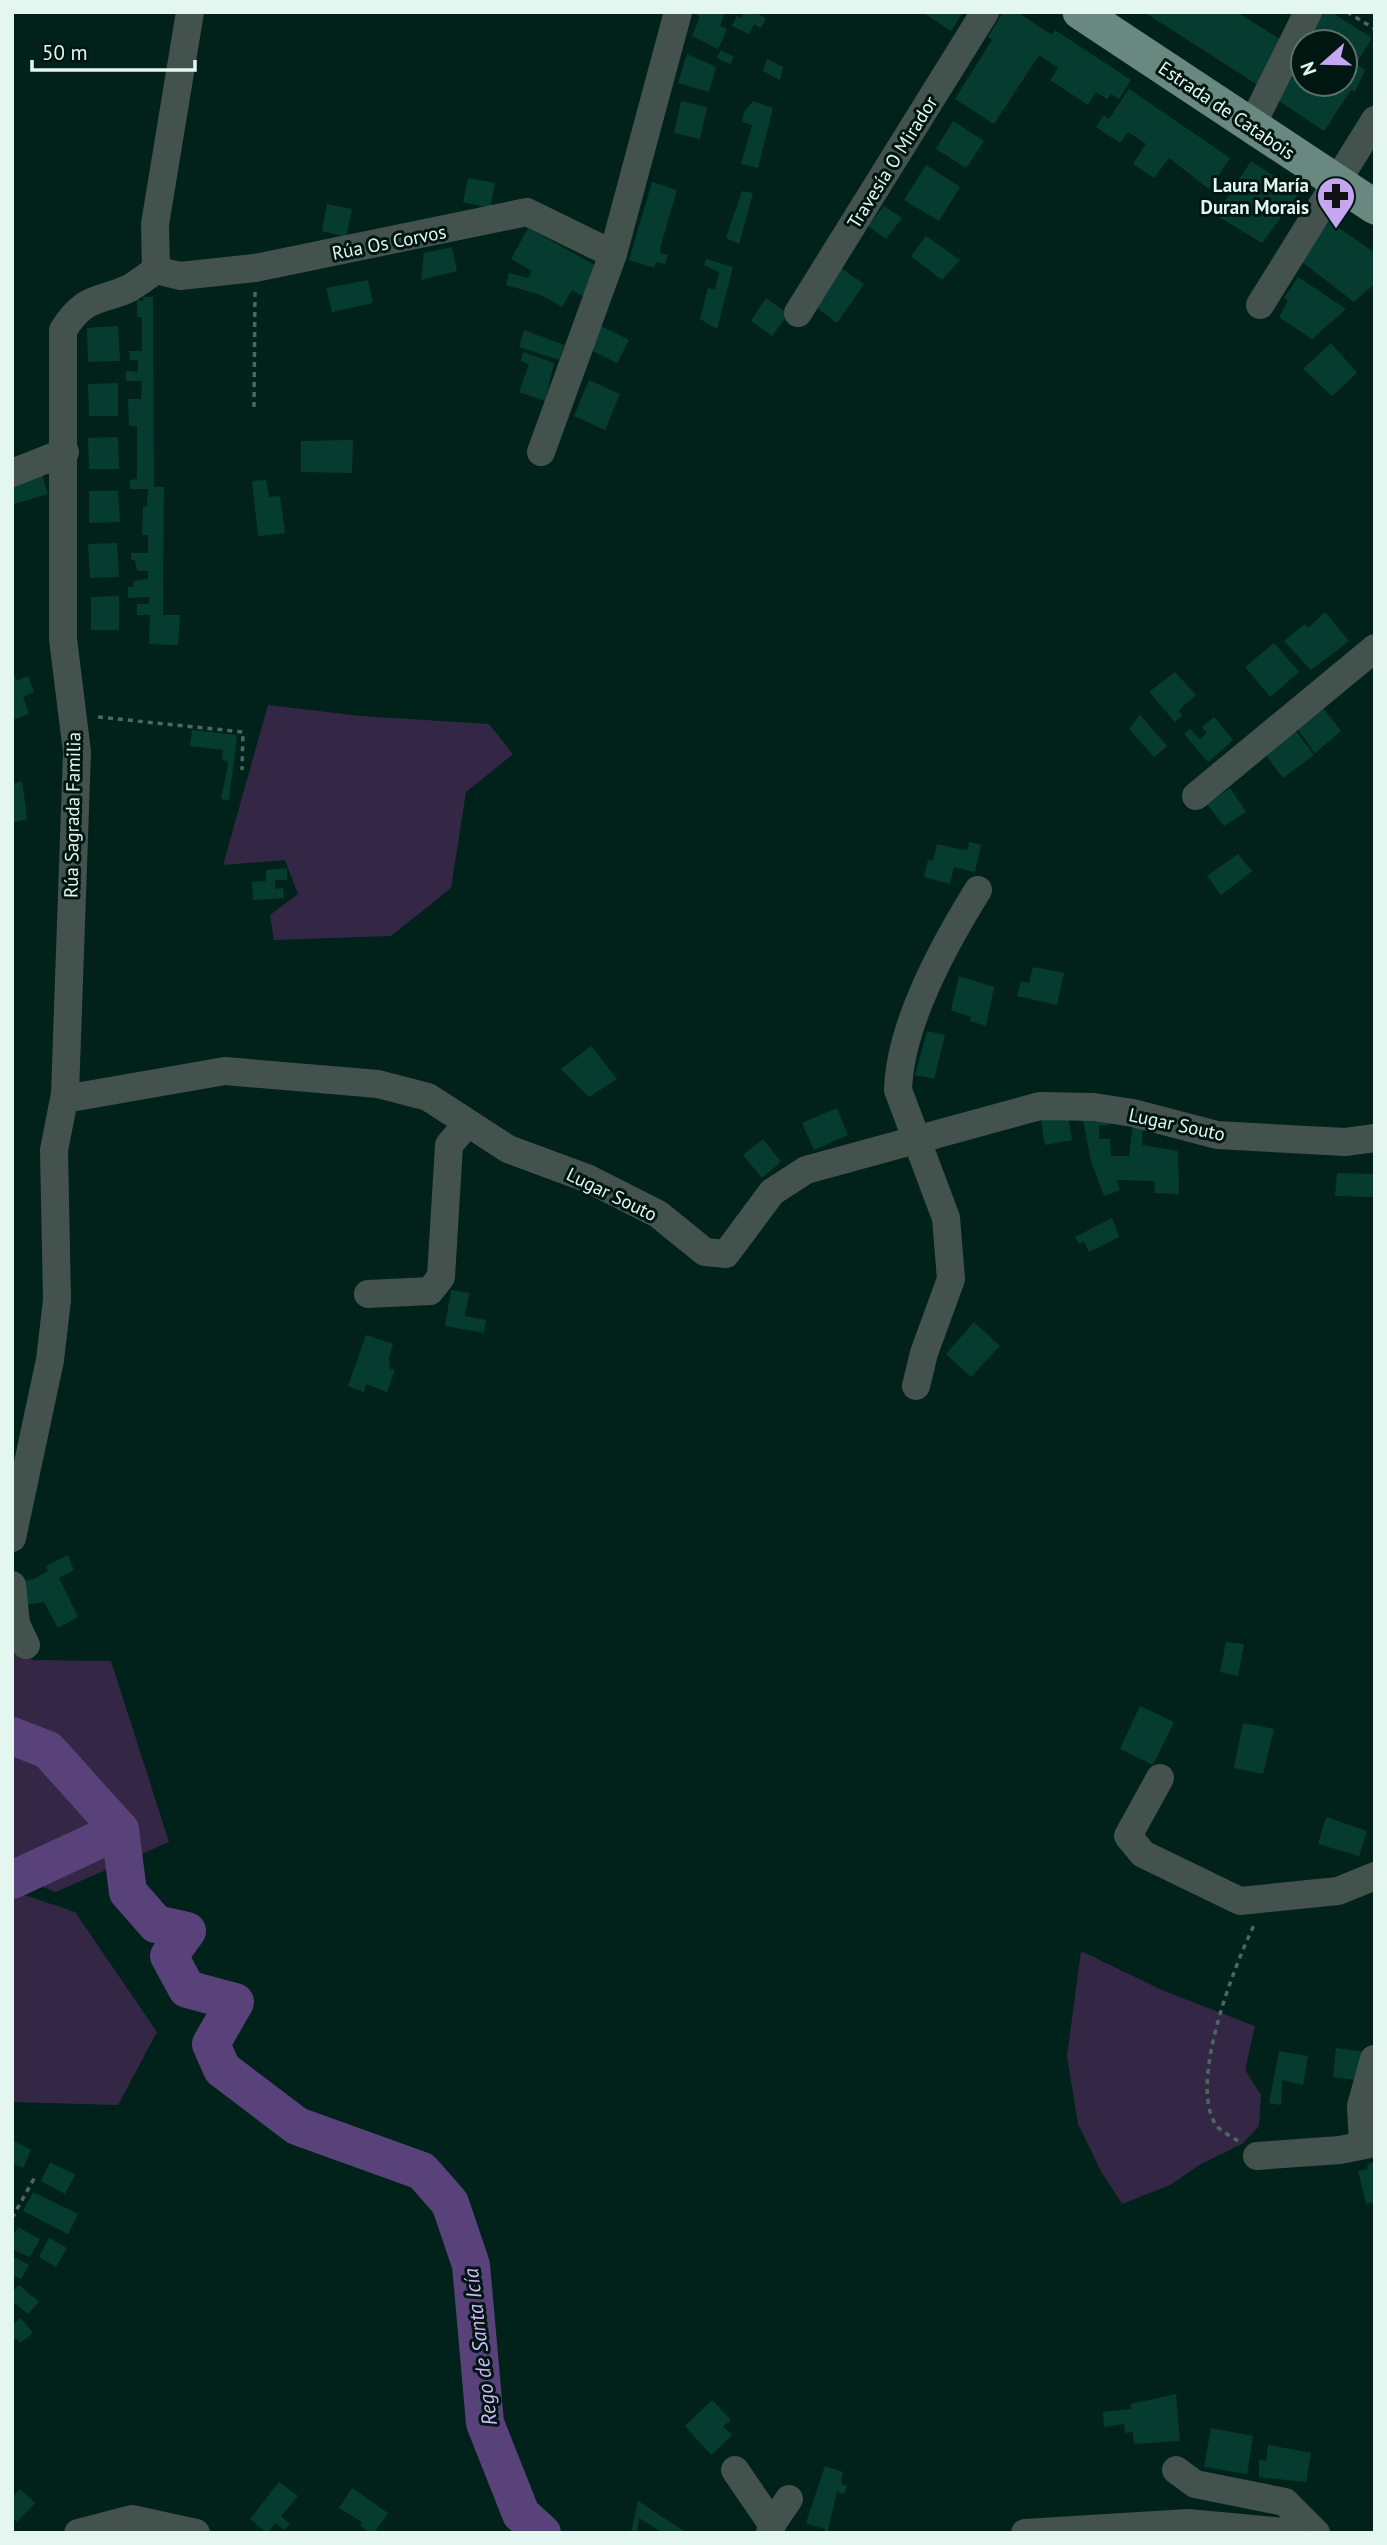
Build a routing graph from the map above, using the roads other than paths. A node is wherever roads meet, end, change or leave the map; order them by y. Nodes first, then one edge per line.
1 (190, 12) edge
2 (678, 12) edge
3 (985, 12) edge
4 (1080, 12) edge
5 (1308, 12) edge
6 (1375, 120) edge
7 (1252, 125) junction
8 (1335, 182) junction
9 (1375, 207) edge
10 (613, 254) junction
11 (156, 270) junction
12 (1260, 305) dead end
13 (799, 313) dead end
14 (65, 452) junction
15 (541, 452) dead end
16 (12, 473) edge
17 (1375, 648) edge
18 (1196, 796) dead end
19 (978, 890) dead end
20 (65, 1094) junction
21 (466, 1125) junction
22 (1375, 1138) edge
23 (916, 1139) junction
24 (368, 1294) dead end
25 (916, 1386) dead end
26 (12, 1538) edge
27 (12, 1585) edge
28 (26, 1645) dead end
29 (1160, 1778) dead end
30 (1375, 1875) edge
31 (1374, 2059) edge
32 (1369, 2143) edge
33 (1258, 2156) road end
34 (1176, 2469) dead end
35 (735, 2470) dead end
36 (789, 2498) dead end
37 (771, 2528) edge
38 (78, 2533) edge
39 (196, 2533) edge
40 (1025, 2533) edge
41 (1295, 2533) edge
42 (1316, 2533) edge

1 - 11 street
2 - 10 street
3 - 13 street, Travesía O Mirador
4 - 7 main road, Estrada de Catabois
5 - 7 street
6 - 8 street
7 - 8 main road, Estrada de Catabois
8 - 9 main road, Estrada de Catabois
8 - 12 street
10 - 11 street, Rúa Os Corvos
10 - 15 street
11 - 14 street, Rúa Sagrada Familia
14 - 16 street
14 - 20 street, Rúa Sagrada Familia
17 - 18 street
19 - 23 street
20 - 21 street, Lugar Souto
20 - 26 street, Rúa Sagrada Familia
21 - 23 street, Lugar Souto
21 - 24 street
22 - 23 street, Lugar Souto
23 - 25 street
27 - 28 street
29 - 30 street
31 - 32 street
32 - 33 street
34 - 42 street
35 - 37 street
36 - 37 street
38 - 39 street
40 - 41 street

